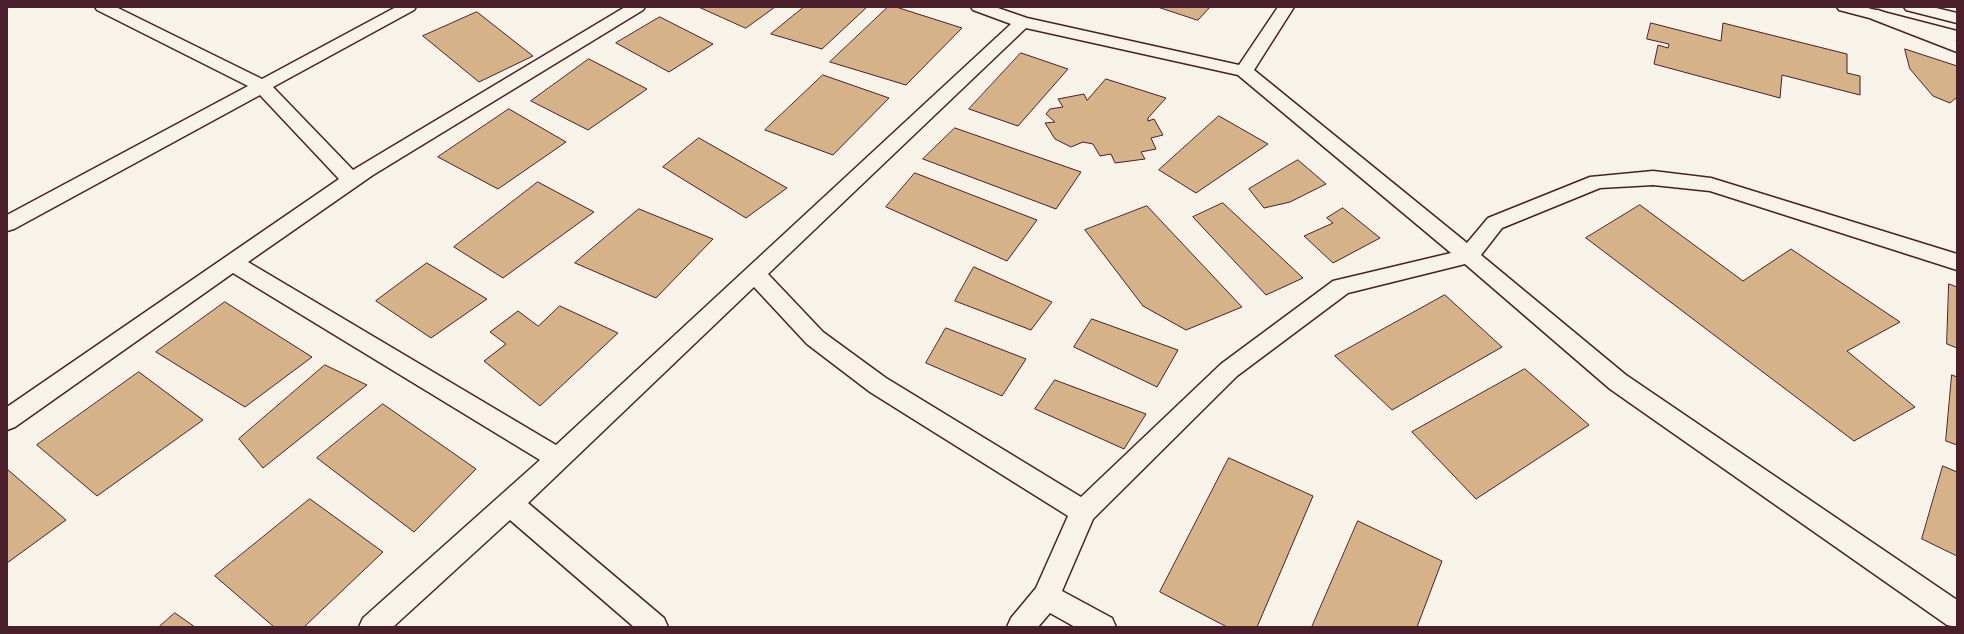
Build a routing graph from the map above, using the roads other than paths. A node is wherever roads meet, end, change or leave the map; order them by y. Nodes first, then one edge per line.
1 (103, 7) edge
2 (408, 7) edge
3 (637, 7) edge
4 (979, 7) edge
5 (1286, 7) edge
6 (1845, 7) edge
7 (1912, 7) edge
8 (1878, 15) junction
9 (1957, 18) edge
10 (1022, 22) junction
11 (1957, 36) edge
12 (1957, 47) edge
13 (1244, 70) junction
14 (262, 86) junction
15 (352, 180) junction
16 (7, 224) edge
17 (1469, 256) junction
18 (1957, 262) edge
19 (233, 263) junction
20 (755, 274) junction
21 (7, 420) edge
22 (558, 459) junction
23 (510, 504) junction
24 (1083, 512) junction
25 (1046, 596) junction
26 (1957, 616) edge
27 (373, 627) edge
28 (654, 627) edge
29 (1021, 627) edge
30 (1102, 627) edge

1 - 14 street
2 - 14 street
3 - 15 street
4 - 10 street
5 - 13 street
6 - 8 street
7 - 9 street
8 - 11 street
8 - 12 street
10 - 13 street
10 - 20 street
13 - 17 street
14 - 15 street
14 - 16 street
15 - 19 street
17 - 18 street
17 - 24 street
17 - 26 street
19 - 21 street
19 - 22 street
20 - 22 street
20 - 24 street
22 - 23 street
23 - 27 street
23 - 28 street
24 - 25 street
25 - 29 street
25 - 30 street

